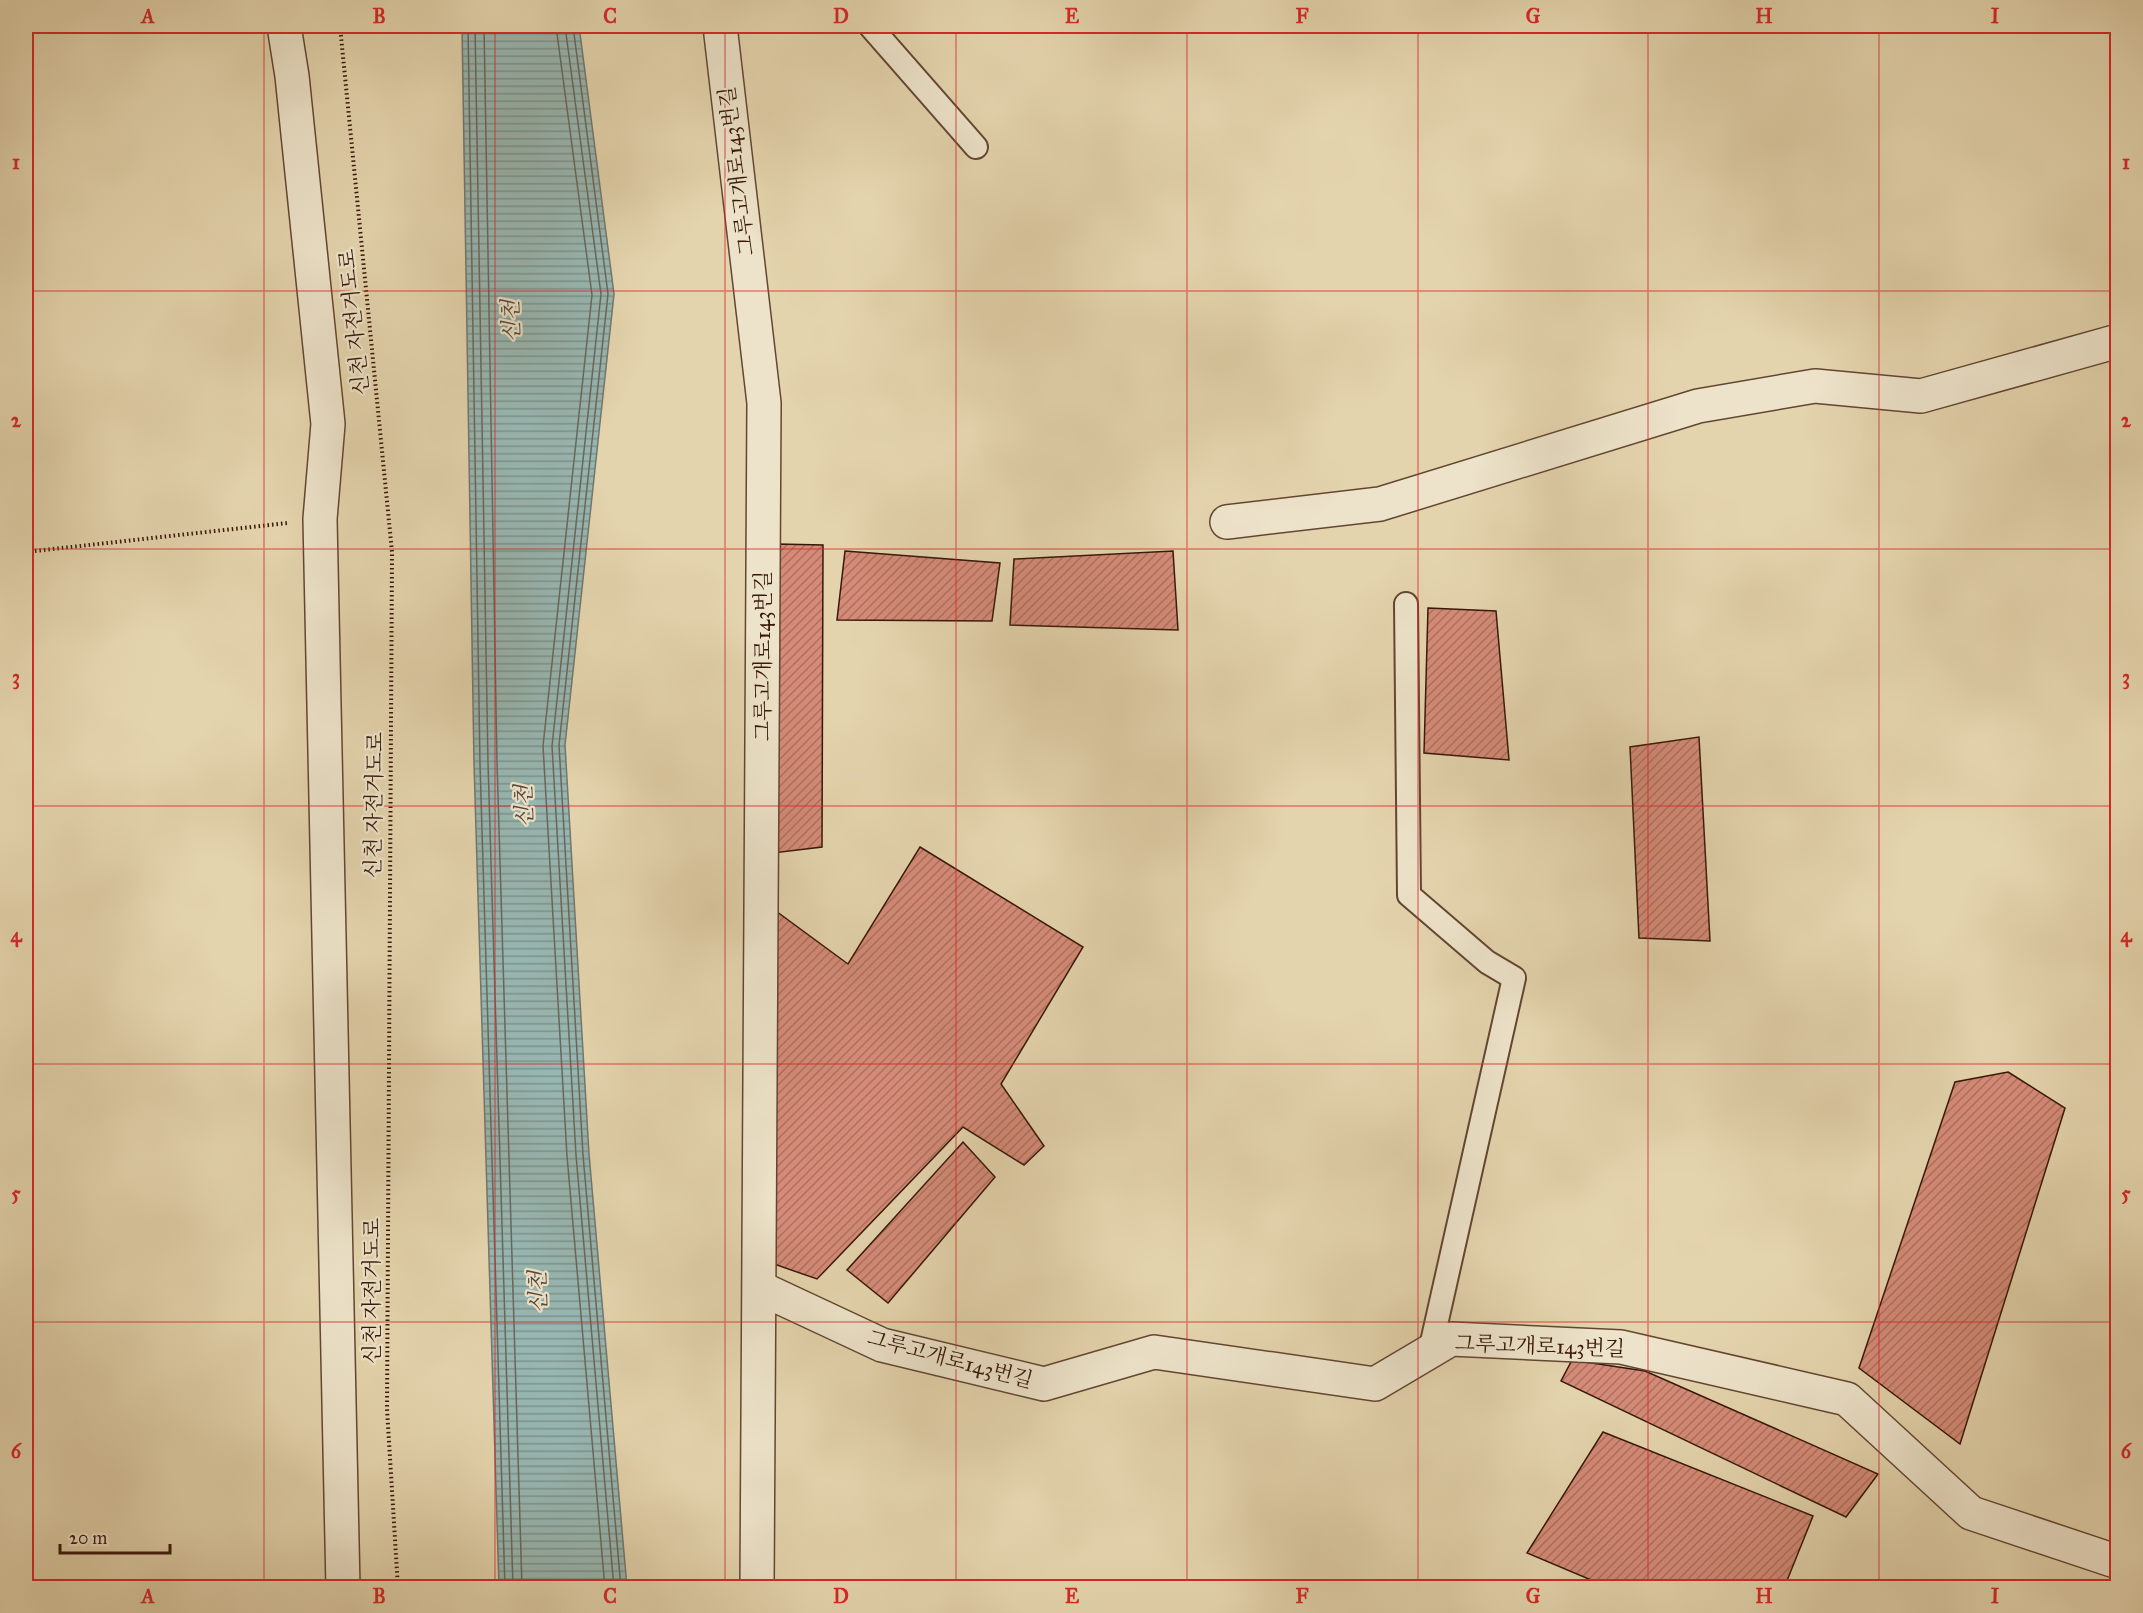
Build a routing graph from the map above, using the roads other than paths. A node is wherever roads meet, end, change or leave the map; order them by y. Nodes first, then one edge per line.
1 (284, 26) edge
2 (720, 26) edge
3 (870, 26) edge
4 (976, 147) dead end
5 (2118, 341) edge
6 (1227, 522) dead end
7 (1406, 604) dead end
8 (760, 1288) junction
9 (1431, 1351) junction
10 (2118, 1562) edge
11 (343, 1587) edge
12 (757, 1587) edge

1 - 11 street
2 - 8 street, 그루고개로143번길
3 - 4 lane
5 - 6 street
7 - 9 lane
8 - 9 street, 그루고개로143번길
8 - 12 street, 그루고개로143번길
9 - 10 street, 그루고개로143번길

